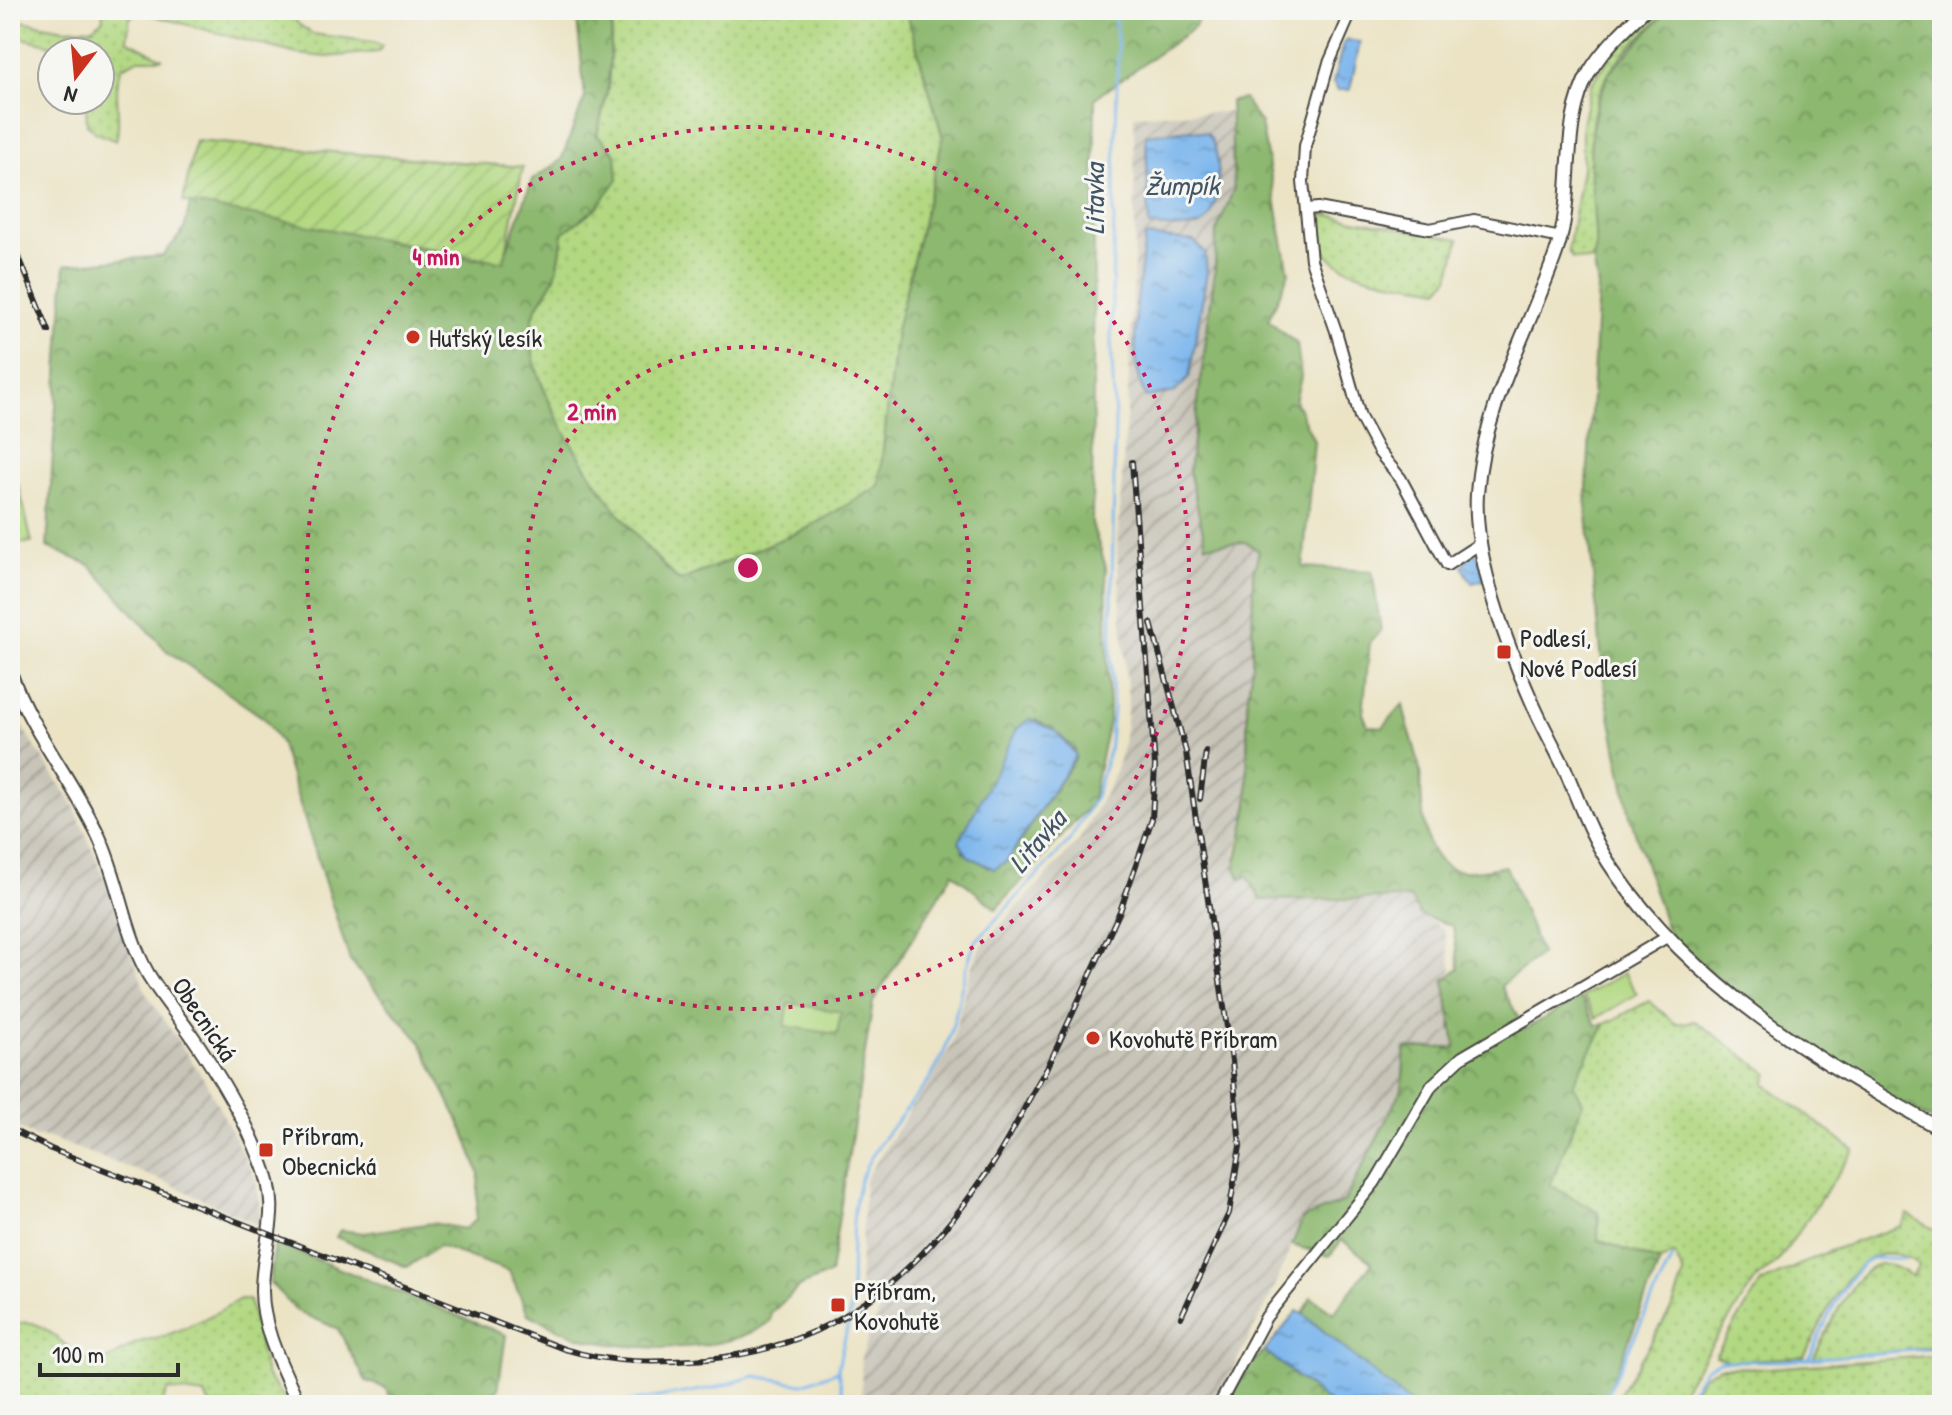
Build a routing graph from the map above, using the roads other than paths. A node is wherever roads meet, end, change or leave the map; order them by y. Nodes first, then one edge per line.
1 (1352, 10) edge
2 (1644, 10) edge
3 (1308, 209) junction
4 (1561, 238) junction
5 (1481, 543) junction
6 (10, 672) edge
7 (1667, 937) junction
8 (1942, 1130) edge
9 (299, 1405) edge
10 (1219, 1405) edge

1 - 3 street
2 - 4 street
3 - 4 street
3 - 5 street
4 - 5 street
5 - 7 street
6 - 9 street, Obecnická
7 - 8 street
7 - 10 street

